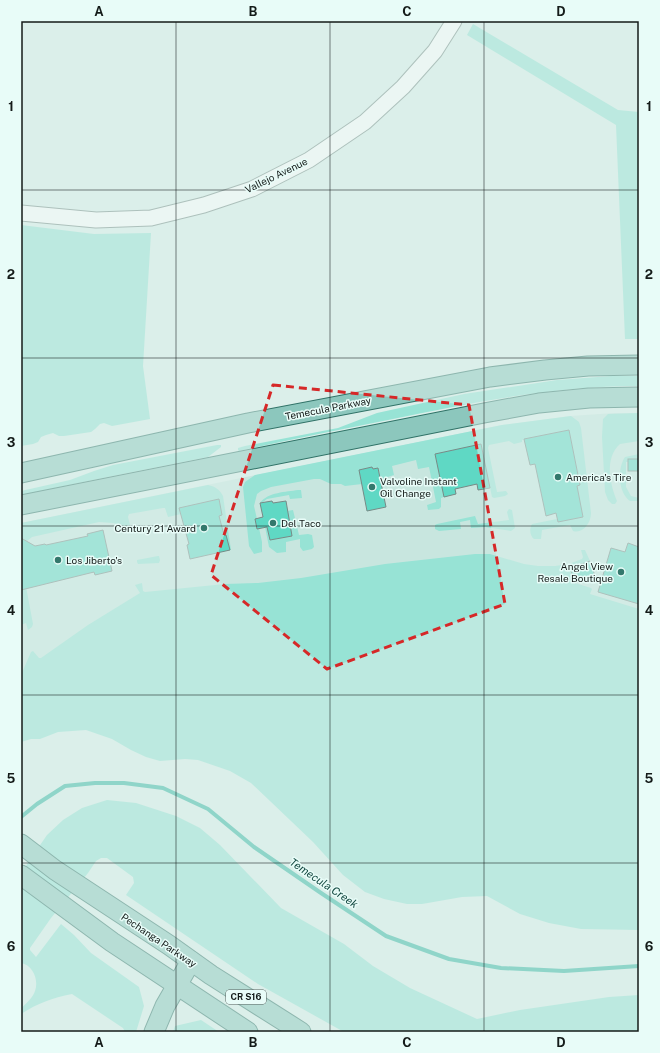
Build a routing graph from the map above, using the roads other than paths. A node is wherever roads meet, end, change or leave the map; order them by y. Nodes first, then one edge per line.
1 (454, 21) edge
2 (21, 213) edge
3 (639, 365) edge
4 (639, 397) edge
5 (21, 473) edge
6 (21, 505) edge
7 (21, 844) edge
8 (21, 875) edge
9 (191, 961) junction
10 (177, 985) junction
11 (154, 1032) edge
12 (248, 1032) edge
13 (301, 1032) edge

1 - 2 street, Vallejo Avenue
3 - 5 main road, Temecula Parkway
4 - 6 main road
7 - 9 main road, Pechanga Parkway / CR S16
8 - 10 main road, CR S16
9 - 10 main road
9 - 13 main road, Pechanga Parkway / CR S16
10 - 11 main road
10 - 12 main road, CR S16

